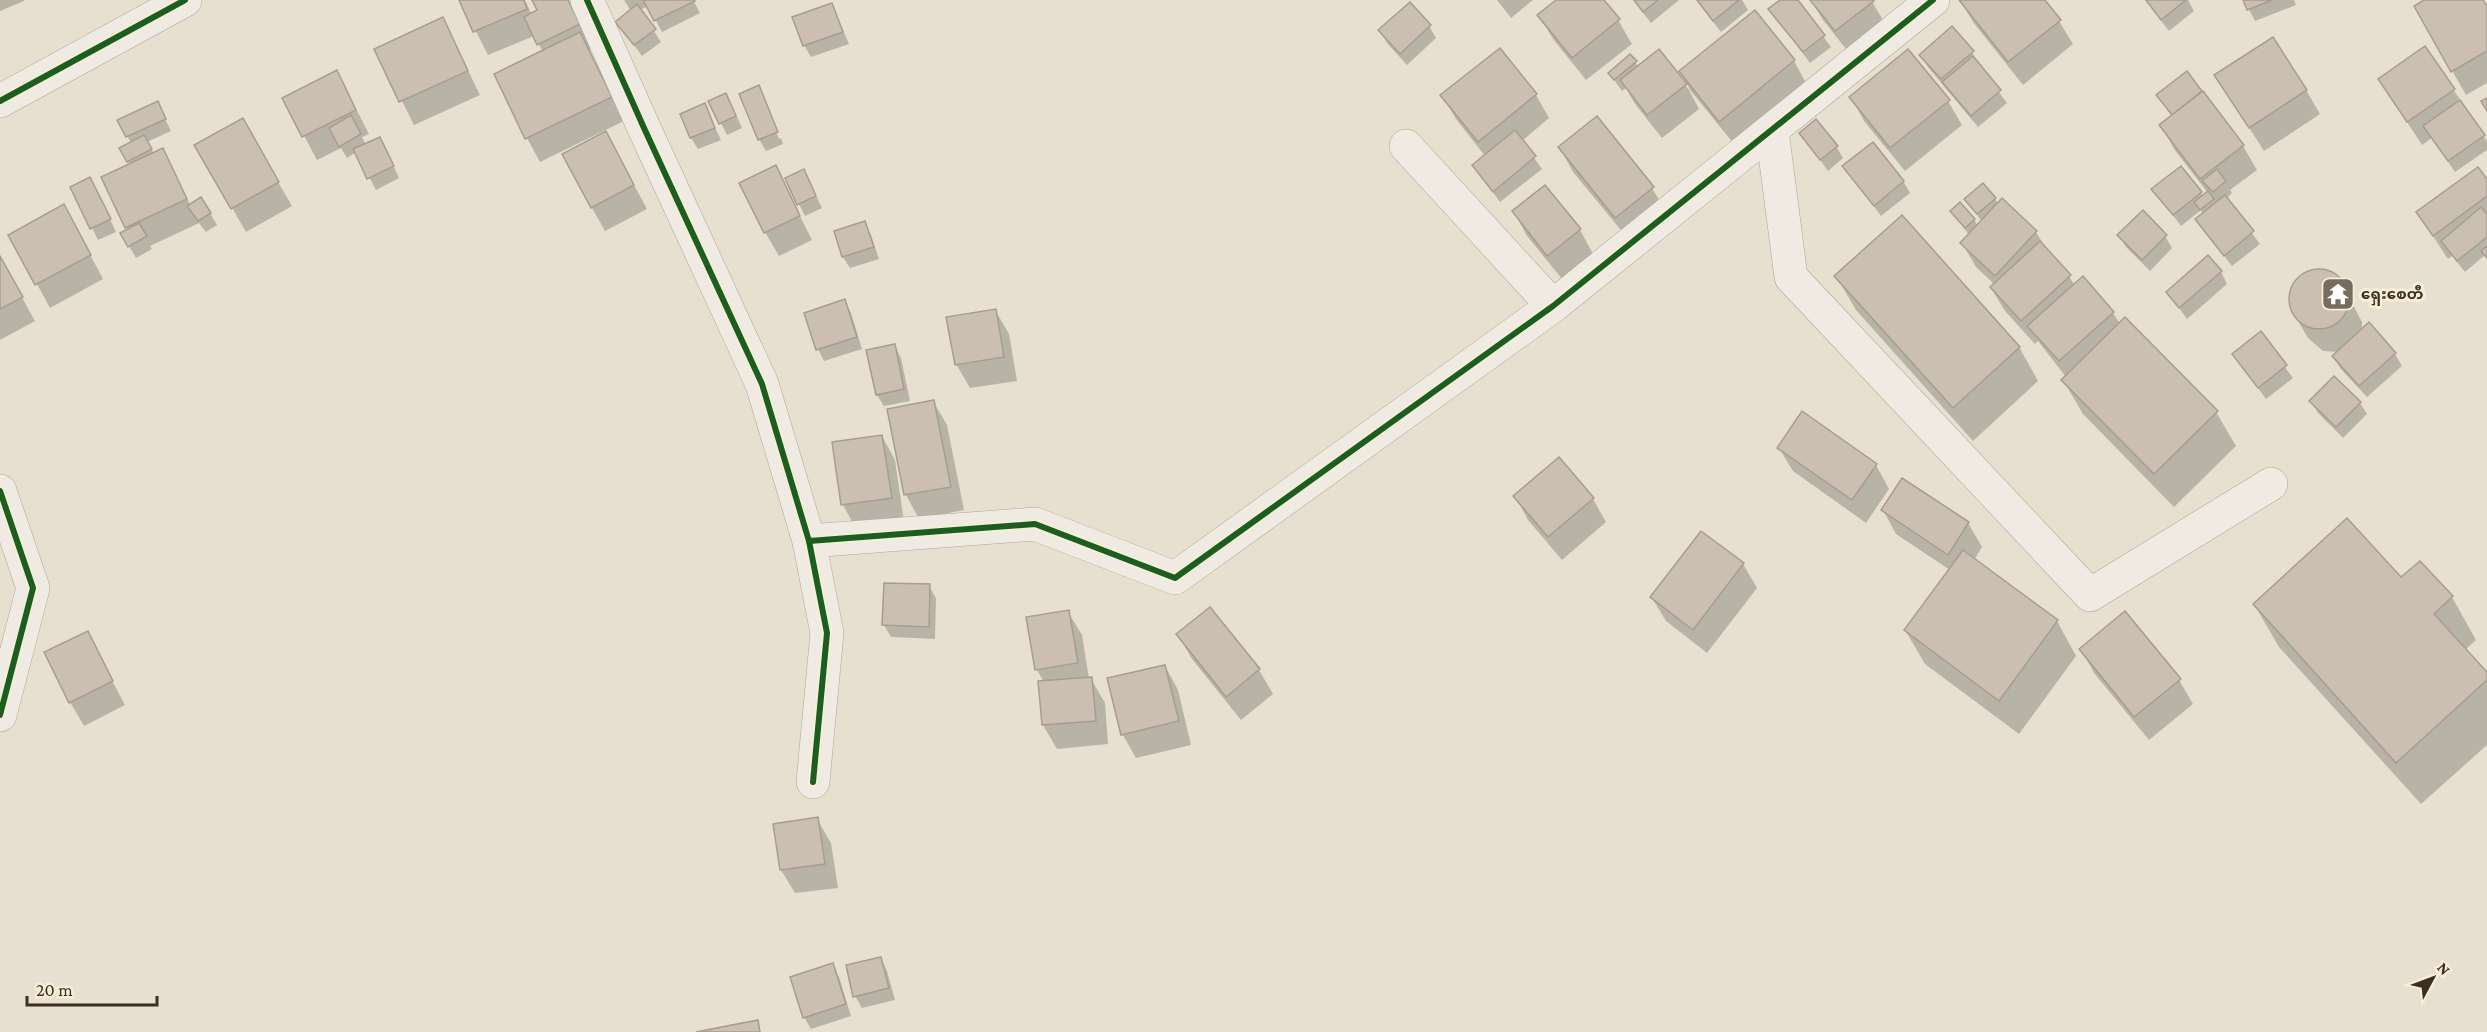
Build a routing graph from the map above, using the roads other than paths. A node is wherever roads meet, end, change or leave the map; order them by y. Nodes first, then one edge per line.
1 (185, 0) edge
2 (587, 0) edge
3 (1933, 0) edge
4 (0, 101) edge
5 (1772, 131) junction
6 (1407, 147) dead end
7 (1552, 306) junction
8 (2271, 484) dead end
9 (0, 491) edge
10 (809, 541) junction
11 (0, 715) edge
12 (813, 782) dead end

1 - 4 street
2 - 10 street
3 - 5 street
5 - 7 street
5 - 8 street
6 - 7 street
7 - 10 street
9 - 11 street
10 - 12 street

